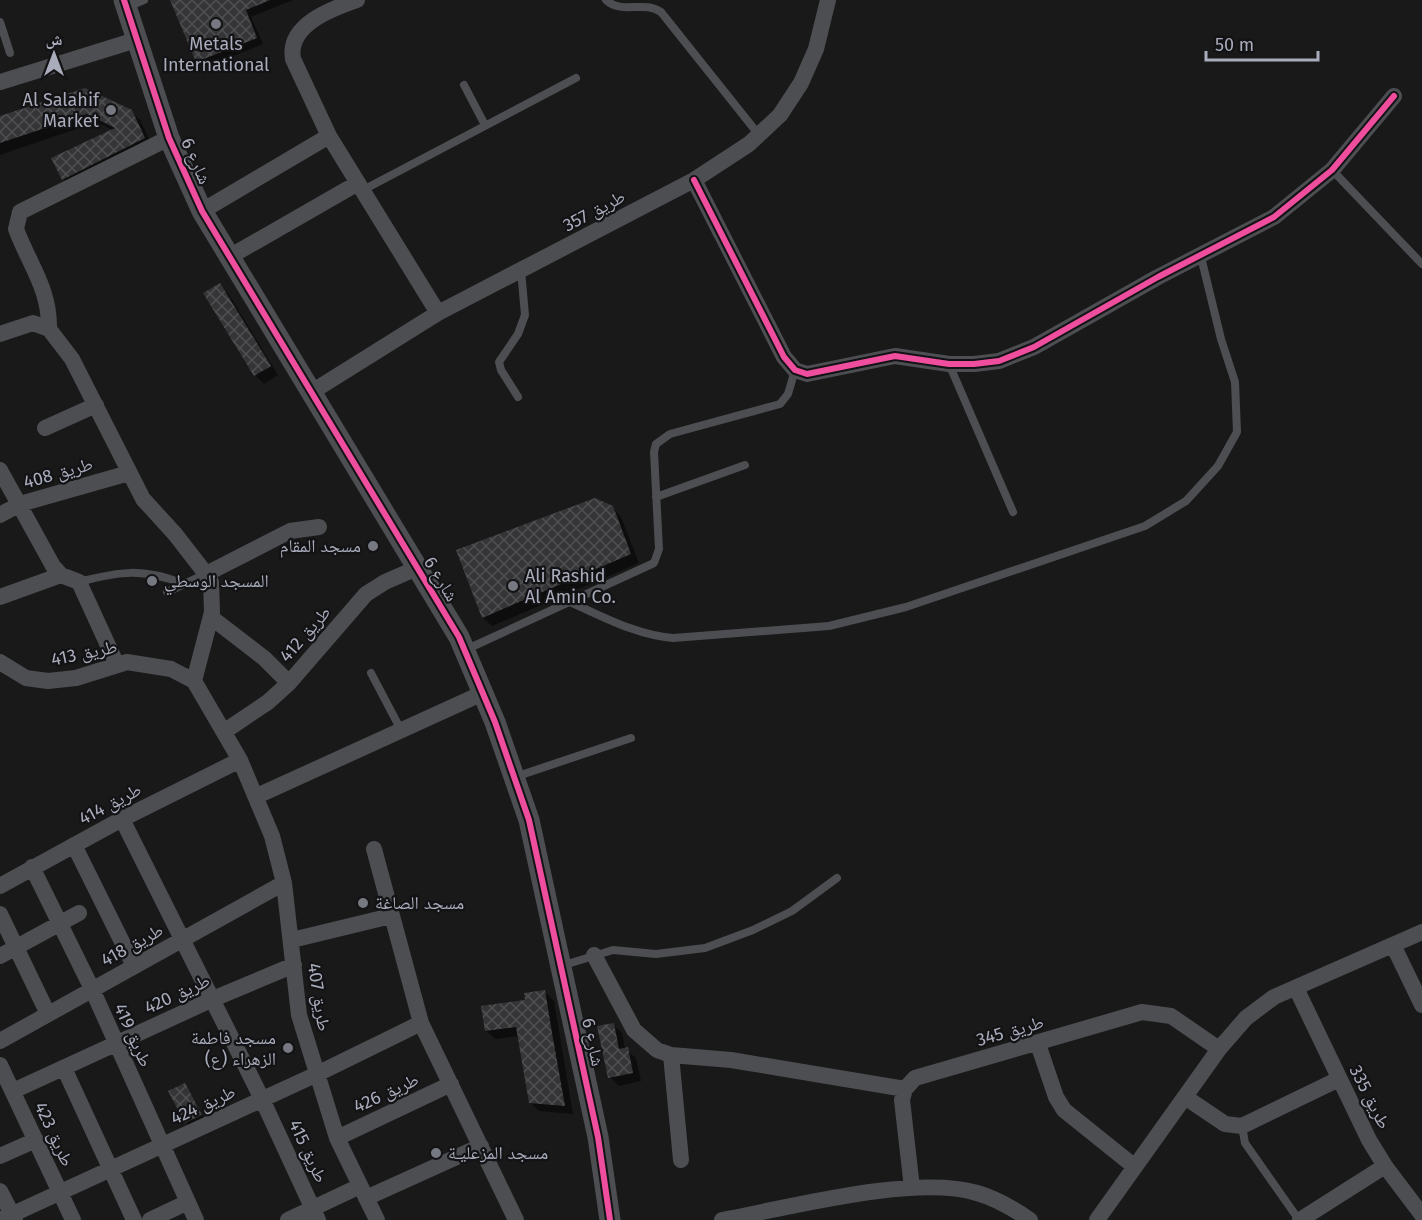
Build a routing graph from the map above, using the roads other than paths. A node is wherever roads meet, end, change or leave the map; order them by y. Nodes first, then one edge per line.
1 (357, 0) edge
2 (606, 0) edge
3 (828, 0) edge
4 (132, 2) edge
5 (0, 22) edge
6 (136, 40) junction
7 (10, 53) dead end
8 (576, 78) dead end
9 (0, 82) edge
10 (464, 86) dead end
11 (1394, 96) dead end
12 (485, 125) junction
13 (759, 135) junction
14 (329, 136) junction
15 (169, 138) junction
16 (1332, 170) junction
17 (694, 180) junction
18 (360, 186) junction
19 (202, 211) junction
20 (229, 257) junction
21 (1201, 257) junction
22 (1422, 264) edge
23 (521, 270) junction
24 (438, 313) junction
25 (49, 329) junction
26 (0, 334) edge
27 (949, 364) junction
28 (795, 370) junction
29 (310, 393) junction
30 (518, 397) dead end
31 (96, 405) junction
32 (45, 428) dead end
33 (745, 465) dead end
34 (0, 470) edge
35 (129, 473) junction
36 (656, 497) junction
37 (20, 504) junction
38 (1013, 512) dead end
39 (0, 515) edge
40 (320, 527) dead end
41 (417, 568) junction
42 (206, 574) junction
43 (61, 575) junction
44 (79, 582) junction
45 (184, 584) junction
46 (168, 592) dead end
47 (0, 597) edge
48 (570, 602) junction
49 (212, 618) junction
50 (465, 650) junction
51 (0, 662) edge
52 (117, 665) junction
53 (371, 673) dead end
54 (194, 681) junction
55 (289, 683) junction
56 (483, 693) junction
57 (401, 730) junction
58 (225, 731) junction
59 (632, 738) dead end
60 (240, 760) junction
61 (514, 777) junction
62 (257, 796) junction
63 (122, 819) junction
64 (74, 845) junction
65 (374, 849) dead end
66 (32, 867) junction
67 (837, 878) dead end
68 (284, 884) junction
69 (0, 886) edge
70 (80, 913) dead end
71 (0, 914) edge
72 (391, 916) junction
73 (59, 924) junction
74 (1422, 932) edge
75 (183, 939) junction
76 (292, 940) junction
77 (1393, 945) junction
78 (16, 948) junction
79 (594, 955) junction
80 (0, 956) edge
81 (294, 965) junction
82 (134, 966) junction
83 (561, 966) junction
84 (1296, 988) junction
85 (92, 989) junction
86 (213, 999) junction
87 (1422, 1005) edge
88 (48, 1014) junction
89 (421, 1023) junction
90 (0, 1041) edge
91 (116, 1044) junction
92 (1038, 1044) junction
93 (1219, 1049) junction
94 (671, 1055) junction
95 (0, 1065) edge
96 (64, 1068) junction
97 (315, 1075) junction
98 (1338, 1079) junction
99 (451, 1084) junction
100 (7, 1087) edge
101 (905, 1089) junction
102 (1185, 1097) junction
103 (262, 1099) junction
104 (1242, 1126) junction
105 (337, 1138) junction
106 (36, 1140) junction
107 (161, 1145) junction
108 (481, 1146) junction
109 (0, 1155) edge
110 (681, 1160) dead end
111 (1385, 1166) junction
112 (1135, 1167) junction
113 (110, 1169) junction
114 (912, 1188) junction
115 (0, 1191) edge
116 (363, 1192) junction
117 (60, 1194) junction
118 (188, 1202) junction
119 (315, 1214) edge
120 (1422, 1215) edge
121 (9, 1218) edge
122 (1021, 1218) edge
123 (73, 1220) edge
124 (134, 1220) edge
125 (150, 1220) edge
126 (196, 1220) edge
127 (288, 1220) edge
128 (377, 1220) edge
129 (516, 1220) edge
130 (610, 1220) edge
131 (722, 1220) edge
132 (1097, 1220) edge
133 (1299, 1220) edge

1 - 14 street
2 - 13 lane
3 - 13 street, طريق 357
4 - 6 street, شارع 6
5 - 7 lane
6 - 9 street
6 - 15 street, شارع 6
8 - 12 lane
10 - 12 lane
11 - 16 street
12 - 18 lane
13 - 17 street, طريق 357
14 - 18 street
14 - 19 street
15 - 19 street, شارع 6
15 - 25 street
16 - 21 street
16 - 22 lane
17 - 23 street, طريق 357
17 - 28 street
18 - 20 street
18 - 24 street
19 - 20 street, شارع 6
20 - 29 street, شارع 6
21 - 27 street
21 - 48 lane
23 - 24 street, طريق 357
23 - 30 lane
24 - 29 street, طريق 357
25 - 26 street
25 - 31 street
27 - 28 street
27 - 38 lane
28 - 36 lane
29 - 41 street, شارع 6
31 - 32 street
31 - 35 street
33 - 36 lane
34 - 37 street
35 - 37 street, طريق 408
35 - 42 street
36 - 48 lane
37 - 39 street, طريق 408
37 - 43 street
40 - 42 street
41 - 50 street, شارع 6
41 - 55 street, طريق 412
42 - 45 lane
42 - 49 street
43 - 44 street
43 - 47 street
44 - 45 lane
44 - 52 street
45 - 46 lane
48 - 50 lane
49 - 54 street
49 - 55 street
50 - 56 street, شارع 6
51 - 52 street, طريق 413
52 - 54 street, طريق 413
53 - 57 lane
54 - 58 street
55 - 58 street, طريق 412
56 - 57 street
56 - 61 street, شارع 6
57 - 62 street
58 - 60 street
59 - 61 lane
60 - 62 street, طريق 407
60 - 63 street, طريق 414
61 - 83 street, شارع 6
62 - 68 street, طريق 407
63 - 64 street, طريق 414
63 - 75 street, طريق 415
64 - 66 street, طريق 414
64 - 82 street
65 - 72 street
66 - 69 street, طريق 414
66 - 73 street, طريق 419
67 - 79 lane
68 - 75 street, طريق 418
68 - 76 street, طريق 407
70 - 73 street
71 - 78 street
72 - 76 street
72 - 89 street
73 - 78 street
73 - 85 street, طريق 419
74 - 77 street
75 - 82 street, طريق 418
75 - 86 street, طريق 415
76 - 81 street, طريق 407
77 - 84 street
77 - 87 street
78 - 80 street
78 - 88 street
79 - 83 lane
79 - 94 street
81 - 86 street, طريق 420
81 - 97 street, طريق 407
82 - 85 street, طريق 418
83 - 130 street, شارع 6
84 - 93 street
84 - 98 street, طريق 335
85 - 88 street, طريق 418
85 - 91 street, طريق 419
86 - 91 street, طريق 420
86 - 103 street, طريق 415
88 - 90 street, طريق 418
89 - 97 street, طريق 424
89 - 99 street
91 - 96 street, طريق 420
91 - 107 street, طريق 419
92 - 93 street, طريق 345
92 - 101 street, طريق 345
92 - 112 street
93 - 102 street
94 - 101 street
94 - 110 street
95 - 100 street, طريق 423
96 - 100 street, طريق 420
96 - 113 street
97 - 103 street, طريق 424
97 - 105 street, طريق 407
98 - 104 street
98 - 111 street, طريق 335
99 - 105 street, طريق 426
99 - 108 street
100 - 106 street, طريق 423
101 - 114 street
102 - 104 street
102 - 112 street
103 - 107 street, طريق 424
103 - 119 street, طريق 415
104 - 133 lane
105 - 116 street, طريق 407
106 - 109 street
106 - 117 street, طريق 423
107 - 113 street, طريق 424
107 - 118 street, طريق 419
108 - 116 street
108 - 129 street
111 - 120 street, طريق 335
111 - 133 street
112 - 132 street
113 - 117 street, طريق 424
113 - 124 street
114 - 122 street
114 - 131 street
115 - 121 street
116 - 119 street
116 - 128 street, طريق 407
117 - 121 street, طريق 424
117 - 123 street, طريق 423
118 - 125 street
118 - 126 street, طريق 419
119 - 127 street

